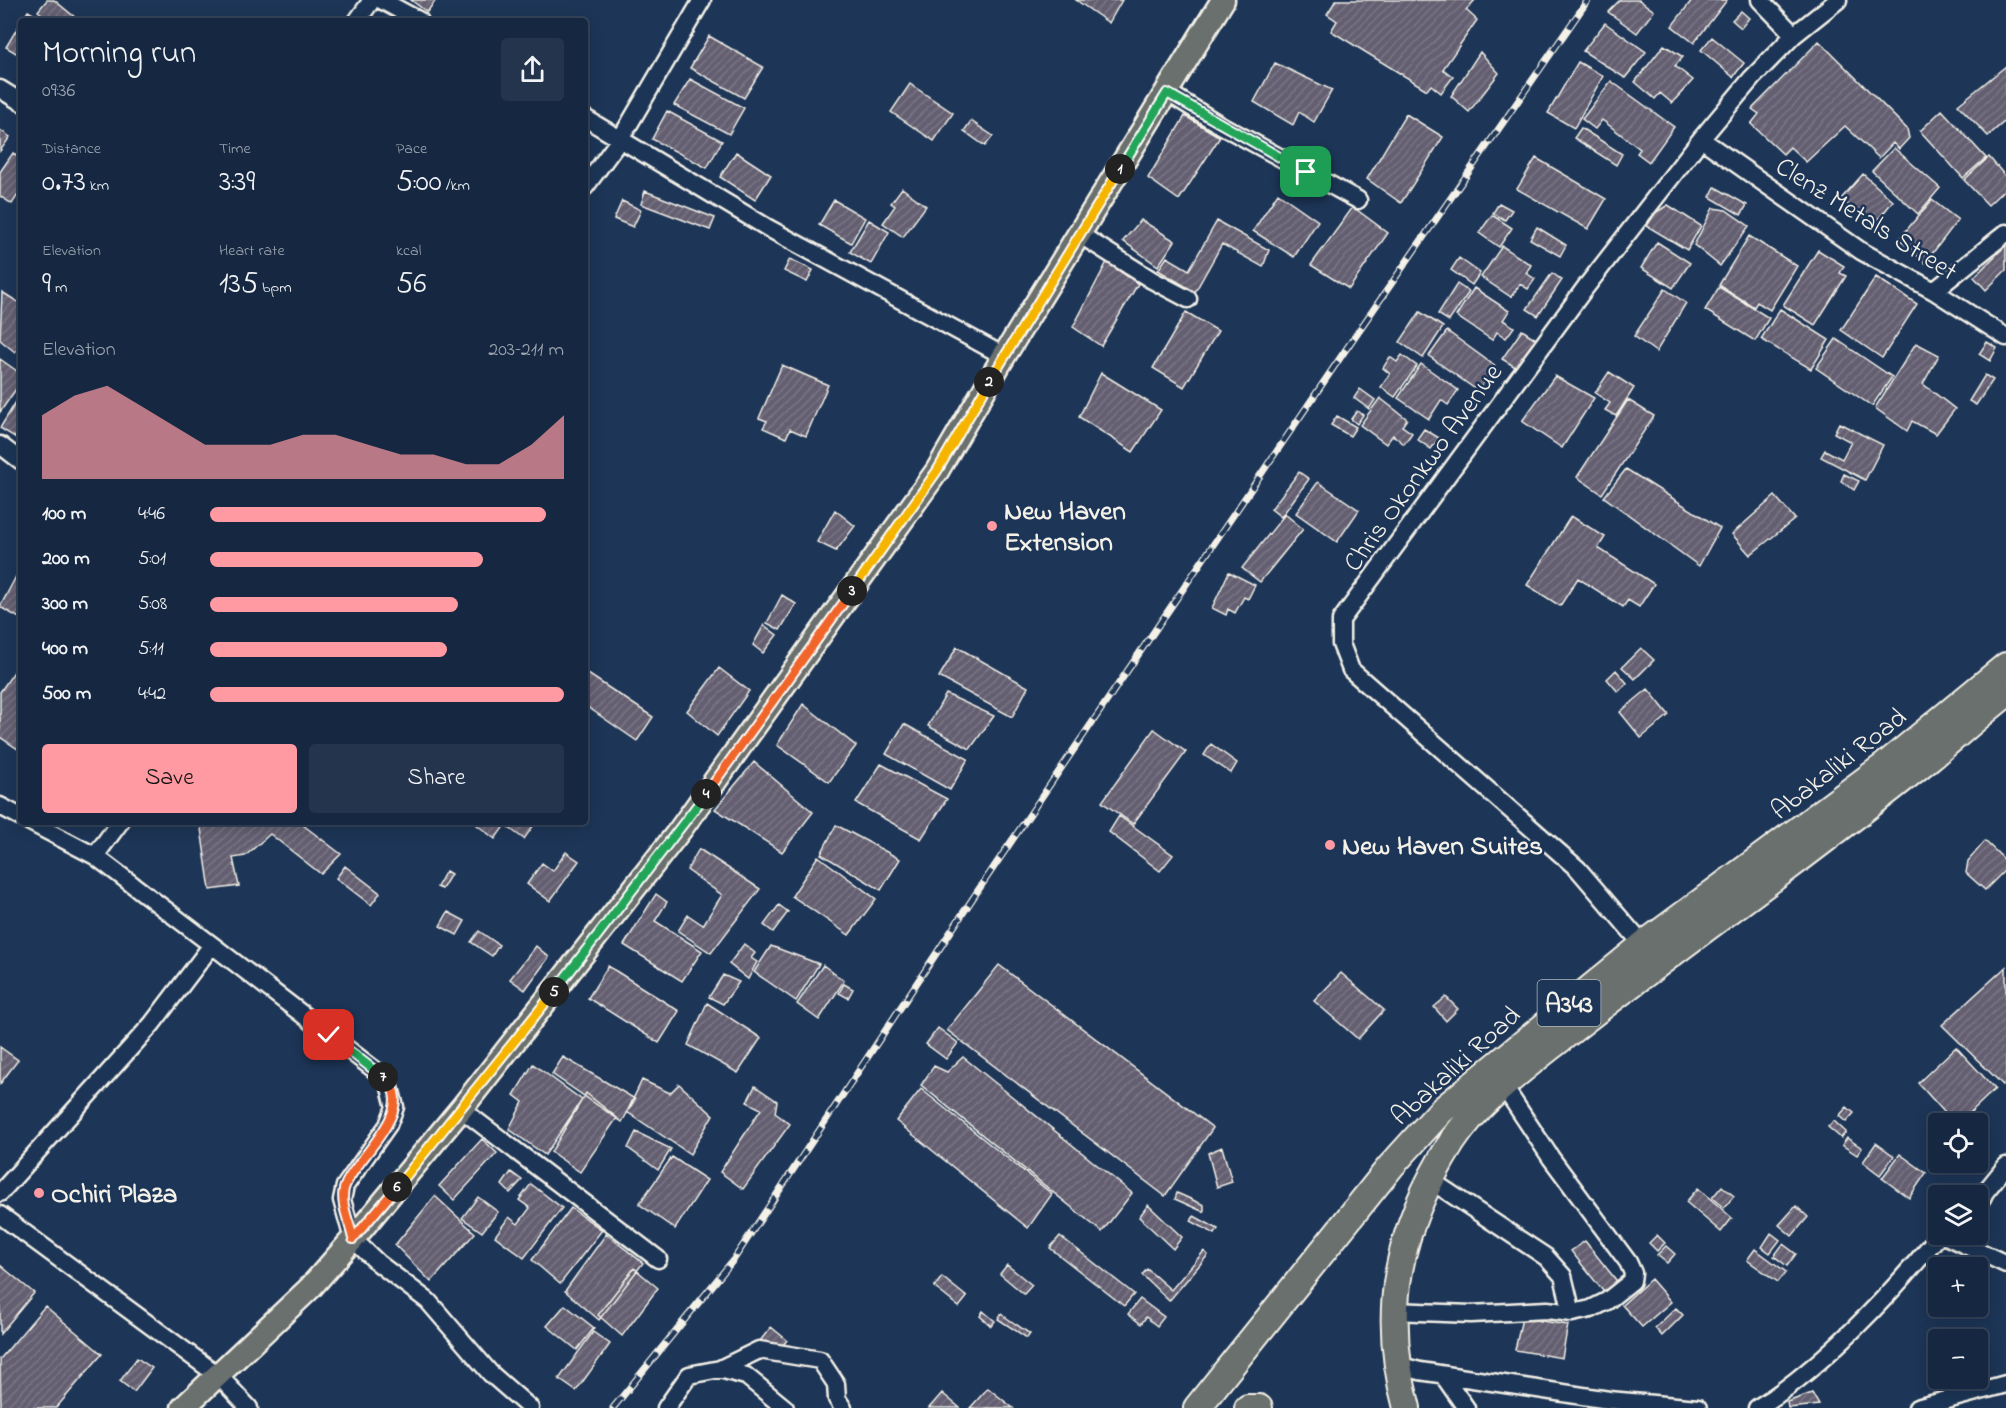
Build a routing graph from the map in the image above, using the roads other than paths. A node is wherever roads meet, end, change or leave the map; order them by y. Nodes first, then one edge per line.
1 (372, 0) edge
2 (381, 0) edge
3 (702, 0) edge
4 (1223, 0) edge
5 (1760, 0) edge
6 (1838, 0) edge
7 (359, 18) edge
8 (414, 18) edge
9 (1794, 35) junction
10 (0, 89) edge
11 (1167, 93) junction
12 (18, 100) edge
13 (588, 120) edge
14 (621, 138) junction
15 (1701, 140) junction
16 (588, 183) edge
17 (1358, 200) dead end
18 (2006, 233) edge
19 (1079, 234) junction
20 (1934, 291) junction
21 (1188, 299) dead end
22 (2006, 337) edge
23 (1004, 356) junction
24 (0, 446) edge
25 (18, 459) edge
26 (2006, 666) edge
27 (2004, 699) edge
28 (0, 806) edge
29 (18, 815) edge
30 (36, 825) edge
31 (118, 825) edge
32 (95, 856) junction
33 (212, 945) junction
34 (1643, 945) junction
35 (1504, 1087) junction
36 (461, 1109) junction
37 (2006, 1166) edge
38 (1430, 1180) junction
39 (1988, 1188) edge
40 (0, 1193) edge
41 (0, 1215) edge
42 (353, 1239) junction
43 (1931, 1245) edge
44 (1965, 1245) edge
45 (658, 1259) dead end
46 (2006, 1264) edge
47 (1393, 1311) junction
48 (1572, 1313) junction
49 (1397, 1365) junction
50 (720, 1369) junction
51 (1443, 1375) junction
52 (219, 1376) junction
53 (2006, 1384) edge
54 (183, 1408) edge
55 (249, 1408) edge
56 (530, 1408) edge
57 (666, 1408) edge
58 (784, 1408) edge
59 (843, 1408) edge
60 (1197, 1408) edge
61 (1248, 1408) edge
62 (1259, 1408) edge
63 (1407, 1408) edge
64 (1466, 1408) edge
65 (1698, 1408) edge
66 (1756, 1408) edge
67 (1917, 1408) edge

1 - 7 street
2 - 8 street
3 - 14 street
4 - 11 main road
5 - 9 street
6 - 9 street, Chris Okonkwo Avenue
9 - 15 street, Chris Okonkwo Avenue
10 - 12 street
11 - 17 street
11 - 19 main road
13 - 14 street
14 - 16 street
14 - 23 street
15 - 20 street, Clenz Metals Street
15 - 34 street, Chris Okonkwo Avenue
18 - 20 street
19 - 21 street
19 - 23 main road
20 - 22 street, Clenz Metals Street
23 - 36 main road
24 - 25 street
26 - 34 highway, Abakaliki Road / A343
27 - 35 highway, Abakaliki Road / A343
28 - 29 street
30 - 32 street
31 - 32 street
32 - 33 street
33 - 40 street
33 - 42 street
34 - 60 highway, Abakaliki Road / A343
35 - 38 highway, Abakaliki Road / A343
35 - 48 street
36 - 42 main road
36 - 45 street
37 - 39 street
38 - 47 highway, A343
38 - 48 street
41 - 52 street
42 - 52 main road
42 - 56 street
43 - 66 street
44 - 46 street
47 - 48 street
47 - 49 highway, A343
49 - 51 street
49 - 63 highway, A343
50 - 57 street
50 - 58 street
50 - 59 street
51 - 64 street
51 - 65 street
52 - 54 main road
52 - 55 street
53 - 67 street
61 - 62 highway

